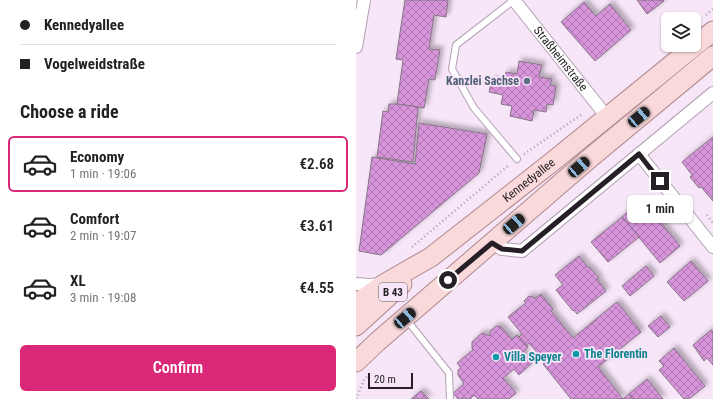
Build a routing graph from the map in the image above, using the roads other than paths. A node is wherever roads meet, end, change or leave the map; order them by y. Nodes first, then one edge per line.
1 (357, 0) edge
2 (360, 0) edge
3 (364, 0) edge
4 (514, 0) edge
5 (361, 12) junction
6 (713, 31) edge
7 (356, 47) edge
8 (713, 56) edge
9 (713, 92) edge
10 (602, 110) junction
11 (639, 154) junction
12 (517, 159) road end
13 (492, 243) junction
14 (713, 247) edge
15 (431, 257) junction
16 (356, 284) edge
17 (384, 284) junction
18 (356, 304) edge
19 (405, 318) junction
20 (356, 326) edge
21 (357, 362) edge
22 (450, 399) edge

1 - 5 street
2 - 5 street
3 - 5 street
4 - 10 street, Straßheimstraße
4 - 12 lane
5 - 7 street
6 - 10 main road, Kennedyallee / B 43
8 - 13 main road, Kennedyallee / B 43
9 - 11 street
10 - 15 main road, Kennedyallee / B 43
11 - 13 street
11 - 14 street
13 - 19 main road, Kennedyallee / B 43
15 - 17 main road, Kennedyallee / B 43
15 - 20 main road, B 43
16 - 17 street
17 - 18 main road, Kennedyallee / B 43
19 - 21 main road, Kennedyallee / B 43
19 - 22 lane

